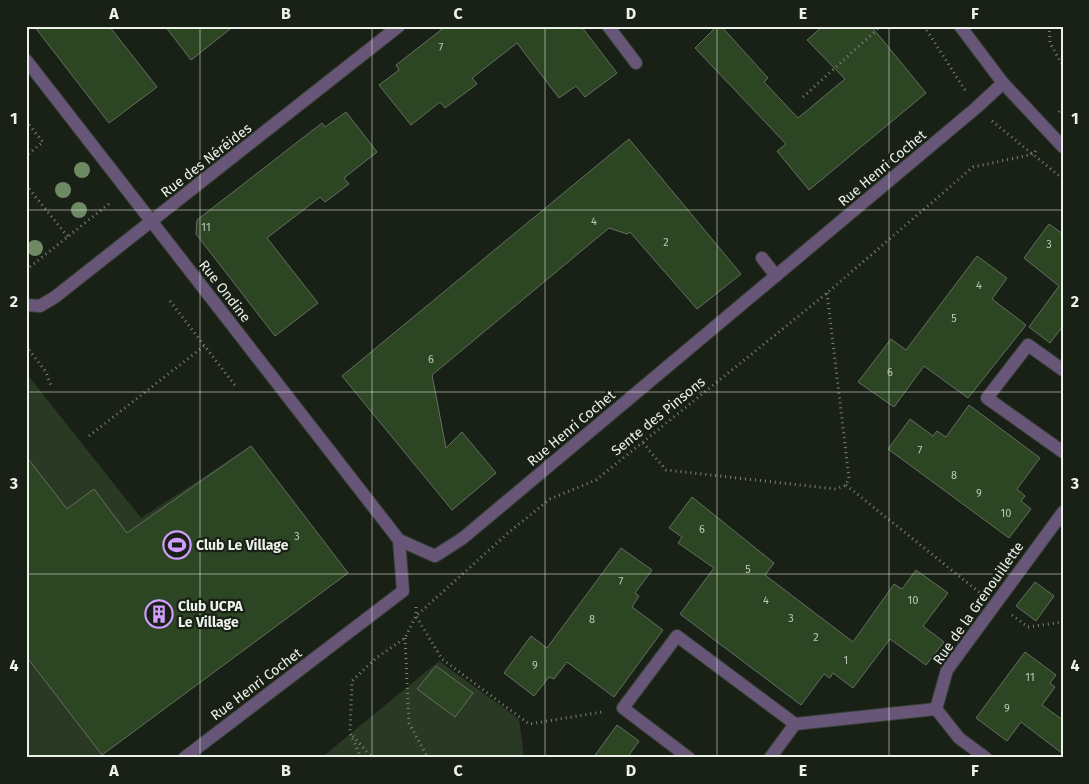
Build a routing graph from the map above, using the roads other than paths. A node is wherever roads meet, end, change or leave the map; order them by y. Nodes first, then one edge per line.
1 (399, 26) edge
2 (608, 26) edge
3 (960, 26) edge
4 (26, 60) edge
5 (636, 63) dead end
6 (1003, 84) junction
7 (1063, 147) edge
8 (152, 222) junction
9 (762, 258) dead end
10 (776, 276) junction
11 (26, 305) edge
12 (1063, 370) edge
13 (1063, 452) edge
14 (1063, 512) edge
15 (399, 540) junction
16 (936, 708) junction
17 (795, 724) junction
18 (184, 758) edge
19 (689, 758) edge
20 (770, 758) edge
21 (986, 758) edge

1 - 8 street, Rue des Néréides
2 - 5 street
3 - 6 street
4 - 8 street, Rue Ondine
6 - 7 street
6 - 10 street, Rue Henri Cochet
8 - 11 street, Rue des Néréides
8 - 15 street, Rue Ondine
9 - 10 street
10 - 15 street, Rue Henri Cochet
12 - 13 street
14 - 16 street, Rue de la Grenouillette
15 - 18 street, Rue Henri Cochet
16 - 17 street
16 - 21 street
17 - 19 street
17 - 20 street

